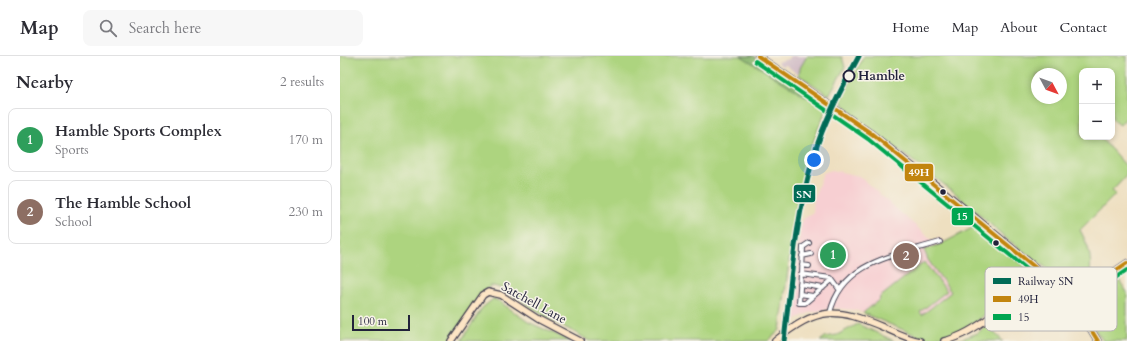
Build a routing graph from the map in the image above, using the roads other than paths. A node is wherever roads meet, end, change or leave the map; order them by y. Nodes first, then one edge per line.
1 (758, 56) edge
2 (940, 242) dead end
3 (809, 243) dead end
4 (811, 254) dead end
5 (802, 256) junction
6 (1127, 263) edge
7 (802, 265) junction
8 (810, 266) dead end
9 (1033, 267) edge
10 (1117, 270) edge
11 (802, 274) junction
12 (832, 280) junction
13 (800, 284) junction
14 (824, 288) junction
15 (839, 289) junction
16 (800, 294) junction
17 (813, 296) junction
18 (830, 313) junction
19 (985, 319) edge
20 (1092, 331) edge
21 (451, 341) edge
22 (580, 341) edge
23 (775, 341) edge
24 (920, 341) edge
25 (944, 341) edge
26 (1098, 341) edge

1 - 9 street
2 - 15 street
3 - 5 street
4 - 5 street
5 - 7 street
6 - 10 street
7 - 8 street
7 - 11 street
11 - 12 street
11 - 13 street
12 - 14 street
12 - 15 street
13 - 14 street
13 - 16 street
14 - 17 street
15 - 18 street
16 - 17 street
16 - 17 street
18 - 23 street
18 - 24 street
19 - 25 street
20 - 26 street
21 - 22 street, Satchell Lane

